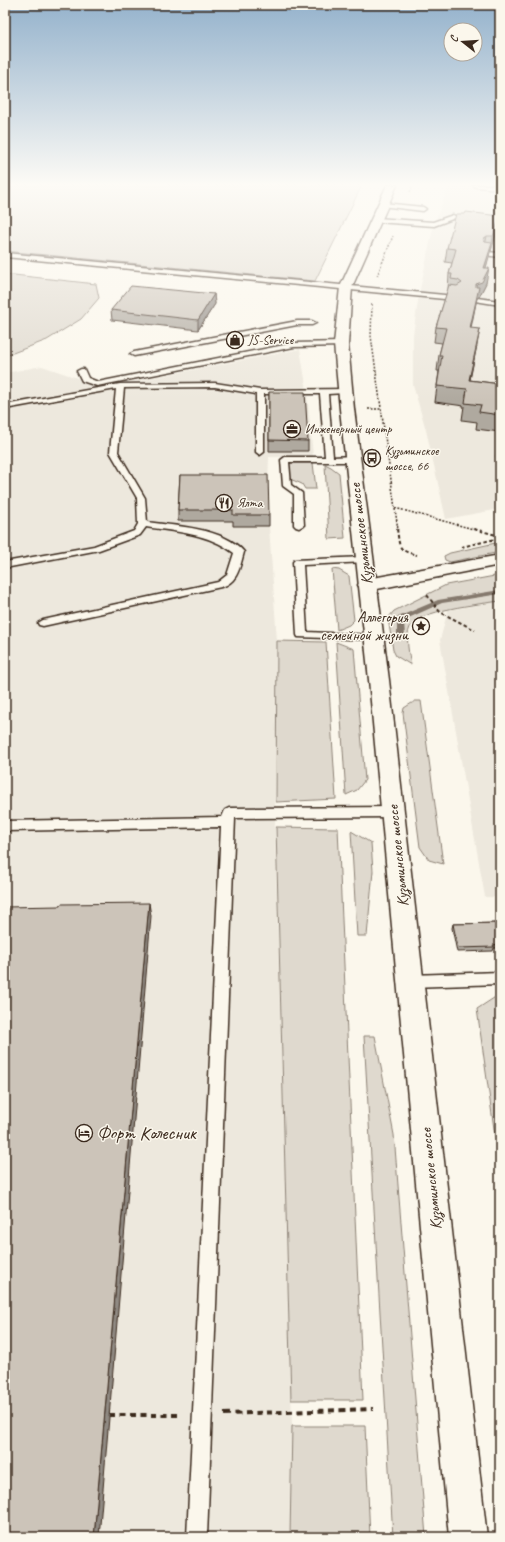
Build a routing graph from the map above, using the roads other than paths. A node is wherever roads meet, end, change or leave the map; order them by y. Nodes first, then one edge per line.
1 (25, 257) edge
2 (359, 257) edge
3 (186, 273) junction
4 (181, 278) dead end
5 (346, 287) junction
6 (455, 298) edge
7 (478, 300) edge
8 (500, 303) edge
9 (312, 323) dead end
10 (342, 344) junction
11 (134, 354) dead end
12 (81, 371) dead end
13 (120, 386) junction
14 (324, 391) junction
15 (345, 391) junction
16 (260, 392) junction
17 (5, 407) edge
18 (260, 452) dead end
19 (329, 459) junction
20 (353, 459) junction
21 (143, 524) junction
22 (299, 524) dead end
23 (364, 560) junction
24 (500, 560) edge
25 (5, 565) edge
26 (367, 585) junction
27 (43, 623) dead end
28 (373, 638) junction
29 (393, 812) junction
30 (228, 822) junction
31 (5, 826) edge
32 (500, 978) edge
33 (411, 980) junction
34 (197, 1537) edge
35 (468, 1537) edge

1 - 3 lane
2 - 5 main road, Кузьминское шоссе
3 - 4 lane
3 - 5 lane
5 - 6 lane
5 - 10 main road, Кузьминское шоссе
7 - 8 lane
9 - 11 lane
10 - 12 lane
10 - 15 main road, Кузьминское шоссе
13 - 16 lane
13 - 17 lane
13 - 21 lane
14 - 15 lane
14 - 16 lane
14 - 19 lane
15 - 20 main road, Кузьминское шоссе
16 - 18 lane
19 - 20 lane
19 - 22 lane
20 - 23 main road, Кузьминское шоссе
21 - 25 lane
21 - 27 lane
23 - 26 main road, Кузьминское шоссе
23 - 28 lane
24 - 26 main road
26 - 28 main road, Кузьминское шоссе
28 - 29 main road, Кузьминское шоссе
29 - 30 lane
29 - 33 main road, Кузьминское шоссе
30 - 31 lane
30 - 34 lane
32 - 33 lane
33 - 35 main road, Кузьминское шоссе

